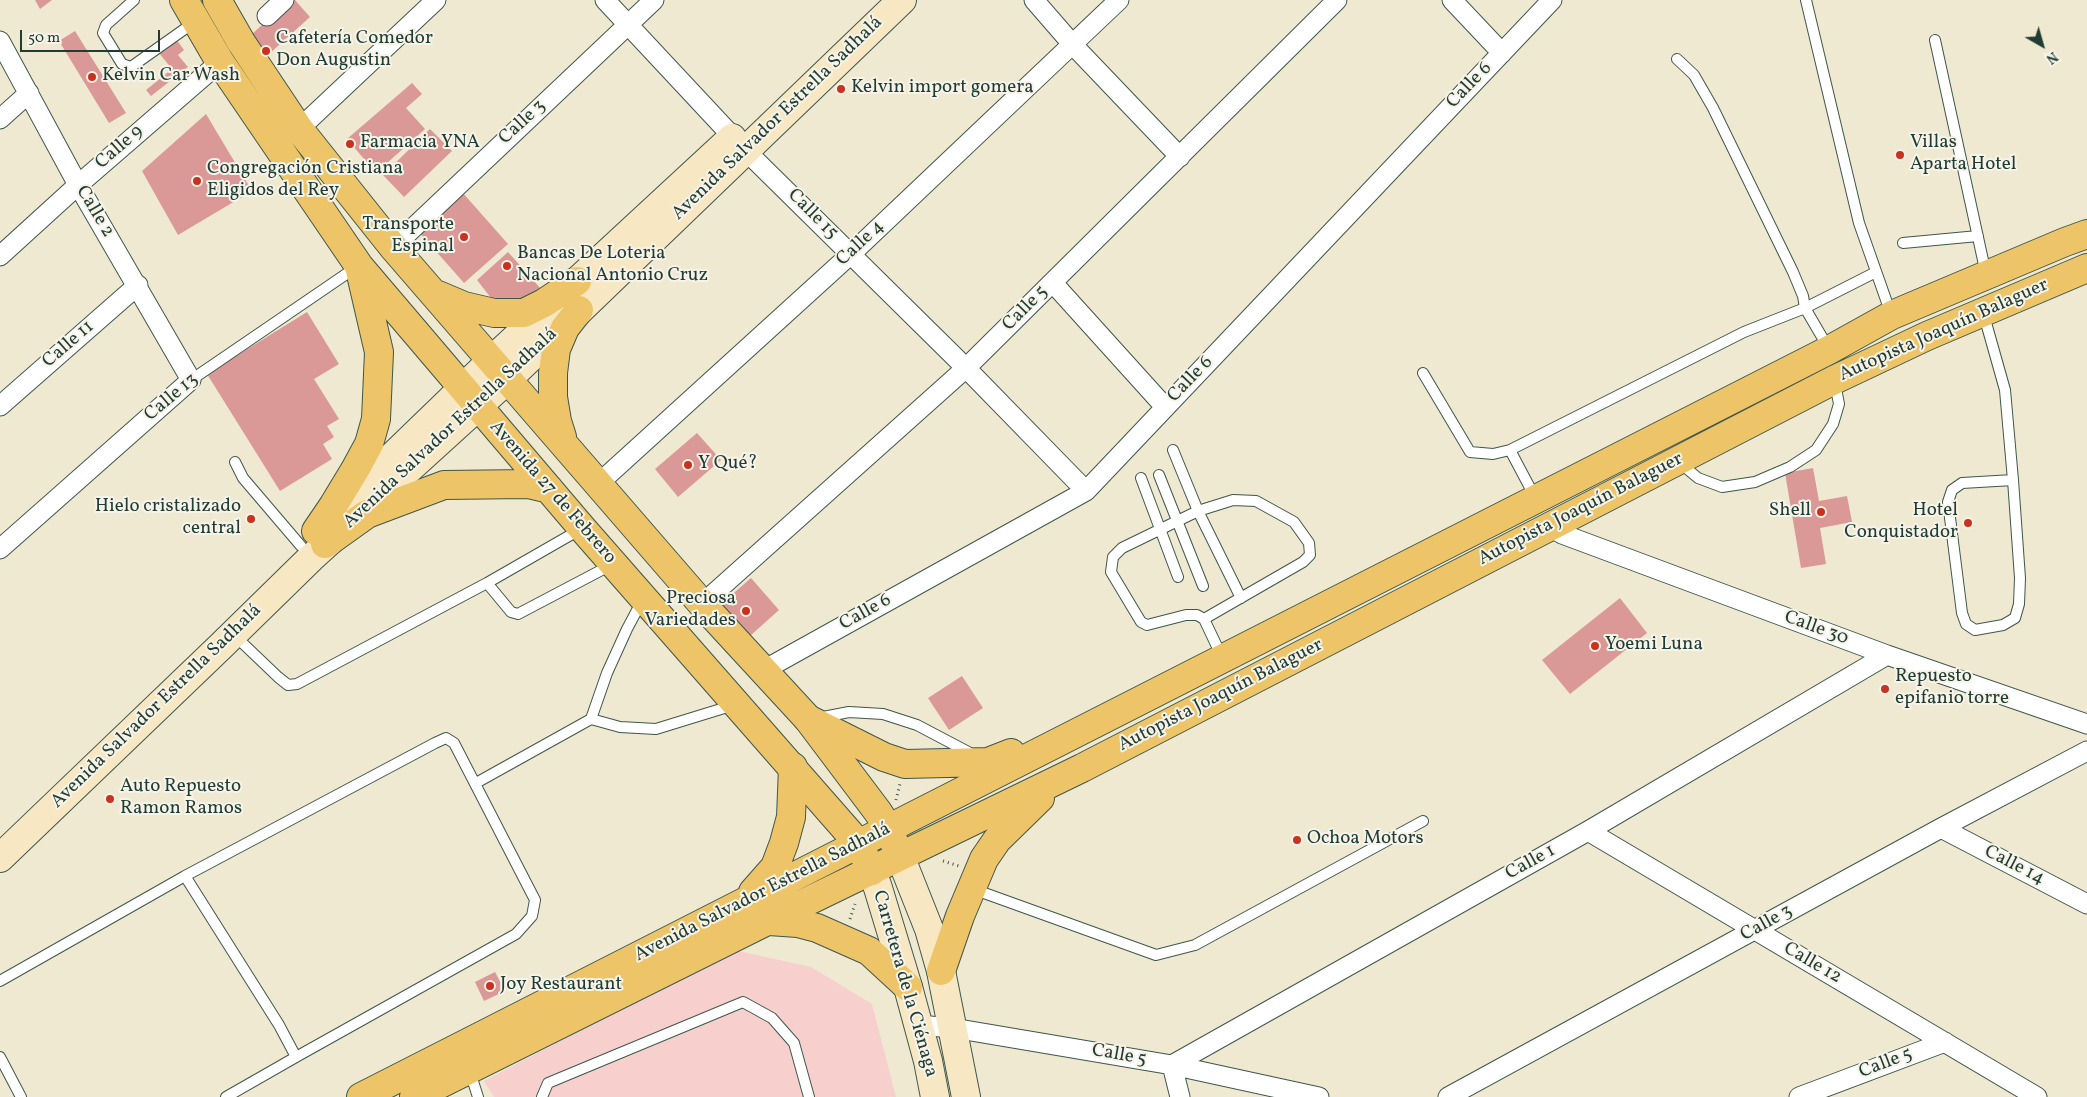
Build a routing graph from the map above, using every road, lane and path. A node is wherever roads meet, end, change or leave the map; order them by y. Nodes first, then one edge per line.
1 (134, 0) edge
2 (217, 0) edge
3 (284, 0) edge
4 (436, 0) edge
5 (605, 0) edge
6 (654, 0) edge
7 (876, 0) edge
8 (902, 0) edge
9 (1034, 0) edge
10 (1119, 0) edge
11 (1337, 0) edge
12 (1452, 0) edge
13 (1552, 0) edge
14 (1806, 0) edge
15 (188, 6) edge
16 (267, 16) dead end
17 (628, 25) junction
18 (1936, 40) dead end
19 (0, 41) edge
20 (1073, 46) junction
21 (1502, 53) junction
22 (1676, 59) dead end
23 (220, 62) junction
24 (30, 93) junction
25 (0, 119) edge
26 (299, 129) junction
27 (740, 144) junction
28 (1180, 157) junction
29 (78, 185) junction
30 (2087, 234) edge
31 (1978, 236) junction
32 (1903, 243) dead end
33 (393, 247) junction
34 (851, 254) junction
35 (0, 256) edge
36 (359, 266) junction
37 (2087, 268) edge
38 (1876, 272) junction
39 (1986, 276) junction
40 (577, 281) junction
41 (1053, 283) junction
42 (138, 285) junction
43 (435, 294) junction
44 (1805, 308) junction
45 (579, 310) junction
46 (1983, 312) junction
47 (1892, 315) junction
48 (1829, 350) junction
49 (966, 368) junction
50 (500, 369) junction
51 (1423, 373) dead end
52 (192, 380) junction
53 (1834, 380) junction
54 (470, 397) junction
55 (0, 406) edge
56 (1166, 407) junction
57 (564, 443) junction
58 (1173, 450) dead end
59 (1510, 450) junction
60 (1677, 461) junction
61 (235, 462) dead end
62 (1158, 474) dead end
63 (1141, 478) dead end
64 (2013, 480) junction
65 (598, 484) junction
66 (549, 489) junction
67 (1086, 491) junction
68 (1536, 500) junction
69 (1198, 511) junction
70 (1177, 523) junction
71 (1548, 526) junction
72 (582, 528) junction
73 (1160, 531) junction
74 (314, 540) junction
75 (0, 549) edge
76 (614, 564) junction
77 (1178, 577) dead end
78 (487, 583) junction
79 (1203, 586) dead end
80 (644, 598) junction
81 (1241, 598) junction
82 (702, 604) junction
83 (1204, 619) junction
84 (233, 634) junction
85 (1887, 655) junction
86 (1223, 659) junction
87 (762, 671) junction
88 (1138, 702) junction
89 (736, 705) junction
90 (592, 719) junction
91 (808, 720) junction
92 (2087, 724) edge
93 (2087, 751) edge
94 (988, 762) junction
95 (793, 767) junction
96 (1082, 768) junction
97 (476, 783) junction
98 (1423, 821) dead end
99 (888, 828) junction
100 (1941, 828) junction
101 (1588, 832) junction
102 (0, 833) edge
103 (858, 843) junction
104 (900, 856) junction
105 (0, 858) edge
106 (872, 871) junction
107 (185, 876) junction
108 (971, 888) junction
109 (744, 903) junction
110 (2087, 904) edge
111 (767, 921) junction
112 (1754, 931) junction
113 (941, 971) junction
114 (0, 981) edge
115 (908, 987) junction
116 (918, 1025) junction
117 (953, 1028) junction
118 (1945, 1042) junction
119 (0, 1056) edge
120 (296, 1057) junction
121 (1172, 1065) junction
122 (469, 1069) junction
123 (406, 1091) edge
124 (21, 1097) edge
125 (226, 1097) edge
126 (361, 1097) edge
127 (478, 1097) edge
128 (542, 1097) edge
129 (809, 1097) edge
130 (935, 1097) edge
131 (966, 1097) edge
132 (1180, 1097) edge
133 (1320, 1097) edge
134 (1448, 1097) edge
135 (1799, 1097) edge
136 (2037, 1097) edge

1 - 15 lane
2 - 26 main road
3 - 16 street
4 - 26 street
5 - 17 street, Calle 15
6 - 17 street, Calle 3
7 - 27 main road, Avenida Salvador Estrella Sadhalá
8 - 27 main road, Avenida Salvador Estrella Sadhalá
9 - 20 street
10 - 20 street, Calle 4
11 - 28 street, Calle 5
12 - 21 street
13 - 21 street, Calle 6
14 - 38 lane
15 - 23 main road, Avenida 27 de Febrero
17 - 27 street, Calle 15
17 - 33 street, Calle 3
18 - 31 lane
19 - 24 street, Calle 2
20 - 28 street
20 - 34 street, Calle 4
21 - 56 street, Calle 6
22 - 44 lane
23 - 29 street, Calle 9
23 - 36 main road, Avenida 27 de Febrero
24 - 25 street
24 - 29 street, Calle 2
26 - 33 main road
27 - 34 street, Calle 15
27 - 40 main road, Avenida Salvador Estrella Sadhalá
27 - 45 main road, Avenida Salvador Estrella Sadhalá
28 - 41 street, Calle 5
29 - 35 street, Calle 9
29 - 42 street, Calle 2
30 - 39 main road, Autopista Joaquín Balaguer
31 - 32 lane
31 - 39 lane
33 - 43 main road
34 - 49 street, Calle 15
34 - 65 street, Calle 4
36 - 52 lane, Calle 13
36 - 54 main road, Avenida 27 de Febrero
36 - 74 main road
37 - 46 main road, Autopista Joaquín Balaguer
38 - 44 lane
38 - 47 lane
39 - 47 main road, Autopista Joaquín Balaguer
40 - 43 main road
40 - 50 main road, Avenida Salvador Estrella Sadhalá
41 - 49 street, Calle 5
41 - 56 street
42 - 52 street, Calle 2
42 - 55 street, Calle 11
43 - 50 main road
44 - 48 lane
44 - 59 lane
45 - 50 main road, Avenida Salvador Estrella Sadhalá
45 - 57 main road
46 - 53 main road, Autopista Joaquín Balaguer
46 - 64 lane
47 - 48 main road, Autopista Joaquín Balaguer
48 - 68 main road, Autopista Joaquín Balaguer
49 - 67 street, Calle 15
49 - 82 street, Calle 5
50 - 54 main road, Avenida Salvador Estrella Sadhalá
50 - 57 main road
51 - 59 lane
52 - 75 street, Calle 13
53 - 60 main road, Autopista Joaquín Balaguer
53 - 60 lane
54 - 66 main road, Avenida 27 de Febrero
54 - 74 main road, Avenida Salvador Estrella Sadhalá
56 - 67 street, Calle 6
57 - 65 main road
58 - 69 lane
59 - 68 lane
60 - 71 main road, Autopista Joaquín Balaguer
61 - 74 lane
62 - 70 lane
63 - 73 lane
64 - 64 lane
65 - 82 main road
66 - 72 main road, Avenida 27 de Febrero
66 - 74 main road
67 - 87 street, Calle 6
68 - 86 main road, Autopista Joaquín Balaguer
69 - 70 lane
69 - 81 lane
69 - 81 lane
70 - 73 lane
70 - 79 lane
71 - 85 street, Calle 30
71 - 96 main road, Autopista Joaquín Balaguer
72 - 76 main road, Avenida 27 de Febrero
72 - 78 lane
73 - 77 lane
73 - 83 lane
74 - 84 main road, Avenida Salvador Estrella Sadhalá
74 - 102 main road, Avenida Salvador Estrella Sadhalá
76 - 78 lane
76 - 80 main road, Avenida 27 de Febrero
78 - 84 lane
80 - 89 main road, Avenida 27 de Febrero
80 - 90 lane
81 - 83 lane
82 - 87 main road
83 - 86 lane
84 - 105 main road, Avenida Salvador Estrella Sadhalá
85 - 92 street, Calle 30
85 - 101 street, Calle 1
86 - 88 main road, Autopista Joaquín Balaguer
87 - 91 main road
88 - 94 main road
88 - 99 main road, Avenida Salvador Estrella Sadhalá
89 - 90 lane
89 - 95 main road, Avenida 27 de Febrero
90 - 97 lane
91 - 94 main road
91 - 94 lane
91 - 99 main road
93 - 100 street, Calle 3
95 - 103 main road, Avenida 27 de Febrero
95 - 109 main road
96 - 104 main road, Avenida Salvador Estrella Sadhalá
96 - 108 main road
97 - 107 lane
97 - 120 lane
98 - 108 lane
99 - 103 main road, Avenida Salvador Estrella Sadhalá
99 - 104 main road
100 - 110 street, Calle 14
100 - 112 street, Calle 3
101 - 112 street, Calle 12
101 - 121 street, Calle 1
103 - 106 main road, Avenida 27 de Febrero
103 - 109 main road, Avenida Salvador Estrella Sadhalá
104 - 106 main road, Avenida Salvador Estrella Sadhalá
104 - 113 main road, Carretera de la Ciénaga
106 - 111 main road, Avenida Salvador Estrella Sadhalá
106 - 115 main road, Carretera de la Ciénaga
107 - 114 lane
107 - 120 lane
108 - 113 main road
109 - 123 main road, Avenida Salvador Estrella Sadhalá
111 - 115 main road
111 - 122 main road, Avenida Salvador Estrella Sadhalá
112 - 118 street, Calle 12
112 - 134 street, Calle 3
113 - 117 main road, Carretera de la Ciénaga
115 - 116 main road, Carretera de la Ciénaga
116 - 117 street, Calle 5
116 - 130 main road, Carretera de la Ciénaga
117 - 121 street, Calle 5
117 - 131 main road, Carretera de la Ciénaga
118 - 135 street, Calle 5
118 - 136 street, Calle 12
119 - 124 lane
120 - 125 lane
121 - 132 street
121 - 133 street, Calle 5
122 - 123 main road, Avenida Salvador Estrella Sadhalá
122 - 127 lane
123 - 126 main road, Avenida Salvador Estrella Sadhalá
128 - 129 lane

